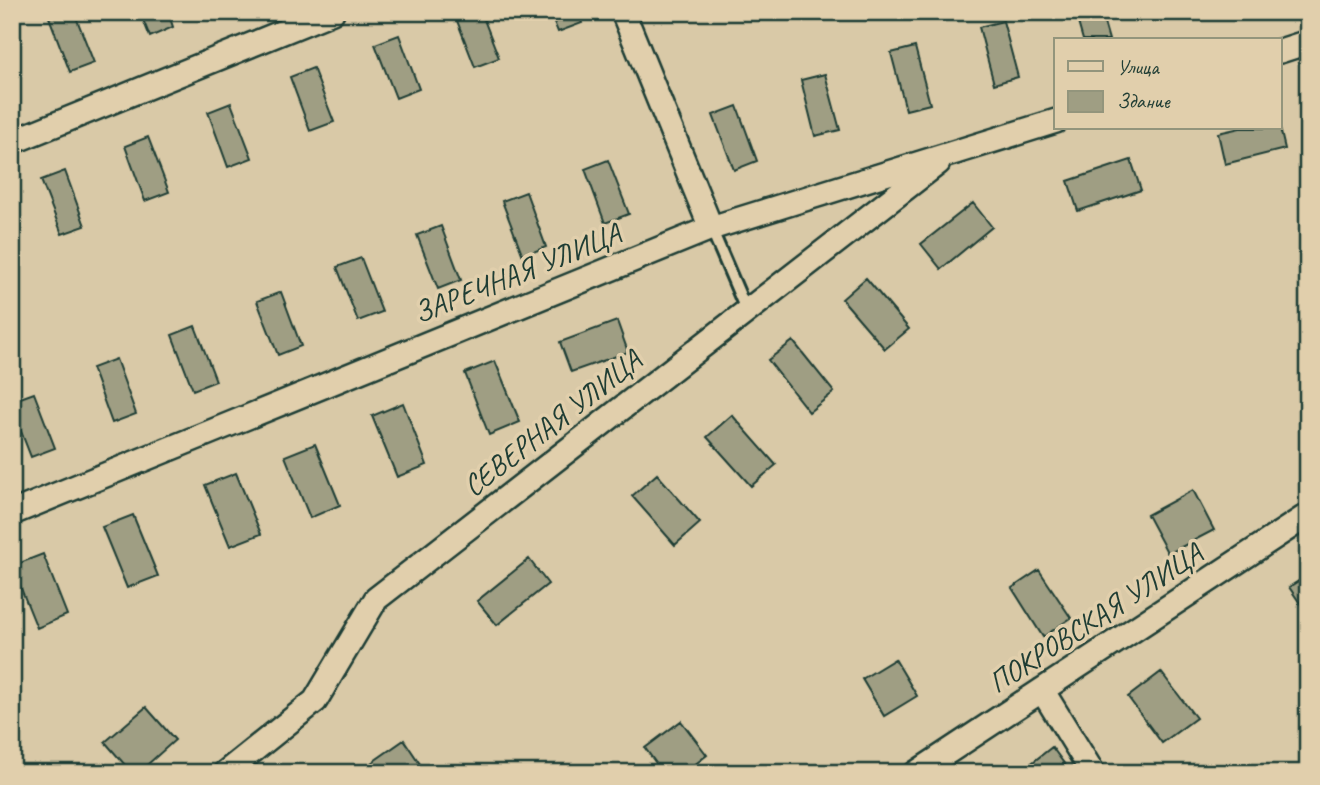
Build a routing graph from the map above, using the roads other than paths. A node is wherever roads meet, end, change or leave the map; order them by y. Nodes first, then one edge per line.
1 (332, 12) edge
2 (623, 12) edge
3 (1308, 43) edge
4 (1282, 50) edge
5 (1054, 122) edge
6 (12, 142) edge
7 (951, 153) junction
8 (711, 228) junction
9 (747, 312) junction
10 (12, 513) edge
11 (1308, 515) edge
12 (1042, 690) junction
13 (225, 773) edge
14 (916, 773) edge
15 (1093, 773) edge

1 - 6 street
2 - 8 street
3 - 4 street
5 - 7 street, ЗАРЕЧНАЯ УЛИЦА
7 - 8 street, ЗАРЕЧНАЯ УЛИЦА
7 - 9 street, СЕВЕРНАЯ УЛИЦА
8 - 9 lane
8 - 10 street, ЗАРЕЧНАЯ УЛИЦА
9 - 13 street, СЕВЕРНАЯ УЛИЦА
11 - 12 street, ПОКРОВСКАЯ УЛИЦА
12 - 14 street, ПОКРОВСКАЯ УЛИЦА
12 - 15 street

